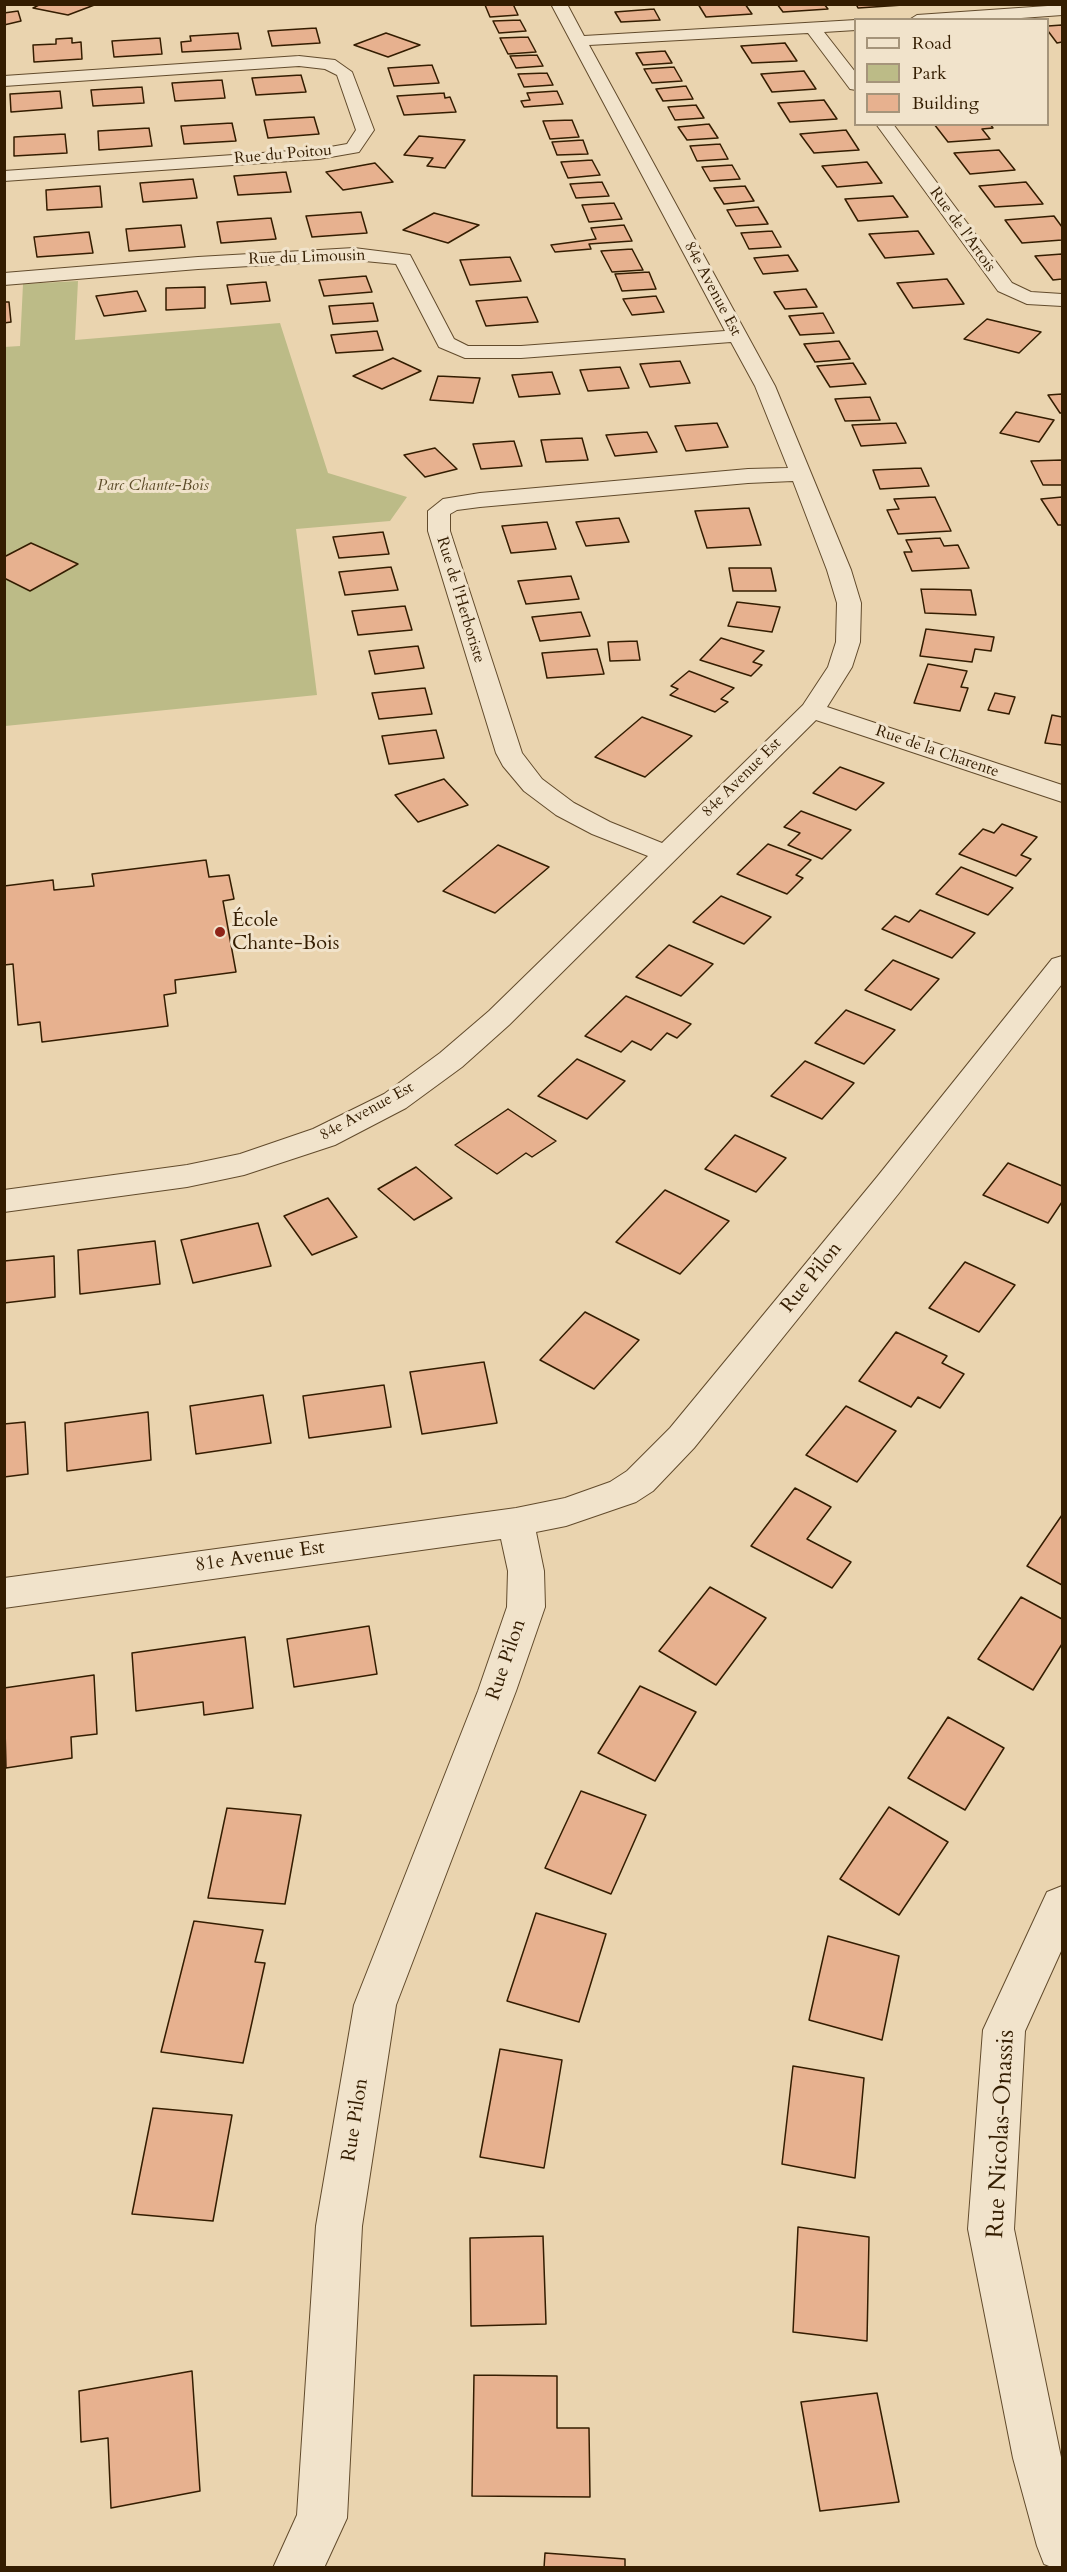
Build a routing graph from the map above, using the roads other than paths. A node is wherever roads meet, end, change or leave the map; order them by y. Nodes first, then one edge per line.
1 (559, 4) edge
2 (1062, 10) edge
3 (946, 18) edge
4 (854, 25) edge
5 (813, 28) junction
6 (579, 41) junction
7 (4, 81) edge
8 (854, 85) edge
9 (885, 126) edge
10 (4, 176) edge
11 (4, 279) edge
12 (1062, 300) edge
13 (737, 336) junction
14 (802, 474) junction
15 (812, 710) junction
16 (1062, 794) edge
17 (666, 854) junction
18 (1062, 965) edge
19 (1049, 1005) edge
20 (4, 1200) edge
21 (516, 1522) junction
22 (4, 1593) edge
23 (1062, 1905) edge
24 (1050, 2457) edge
25 (1062, 2546) edge
26 (298, 2568) edge

1 - 6 street, 84e Avenue Est
2 - 3 street
4 - 5 street
5 - 6 street
5 - 8 street
6 - 13 street, 84e Avenue Est
7 - 10 street, Rue du Poitou
9 - 12 street, Rue de l'Artois
11 - 13 street, Rue du Limousin
13 - 14 street, 84e Avenue Est
14 - 15 street, 84e Avenue Est
14 - 17 street, Rue de l'Herboriste
15 - 16 street, Rue de la Charente
15 - 17 street, 84e Avenue Est
17 - 20 street, 84e Avenue Est
18 - 19 street, Rue Pilon
19 - 21 street, Rue Pilon
21 - 22 street, 81e Avenue Est
21 - 26 street, Rue Pilon
23 - 24 street, Rue Nicolas-Onassis
24 - 25 street, Rue Nicolas-Onassis

